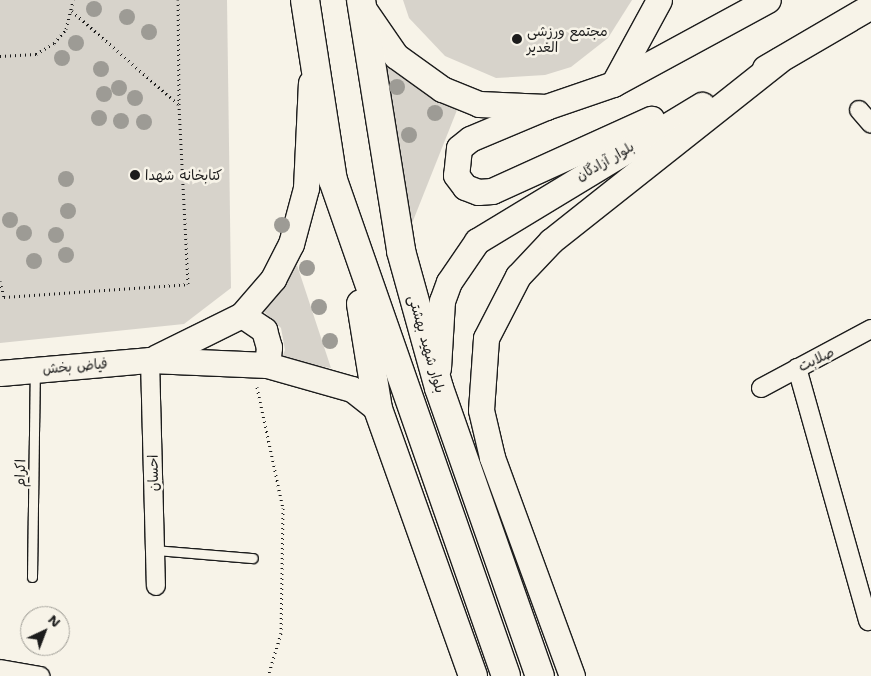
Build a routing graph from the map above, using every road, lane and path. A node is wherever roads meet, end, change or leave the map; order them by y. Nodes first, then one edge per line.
1 (73, 0) edge
2 (178, 0) edge
3 (305, 0) edge
4 (659, 0) edge
5 (768, 0) edge
6 (361, 3) edge
7 (871, 6) edge
8 (72, 11) junction
9 (0, 56) edge
10 (778, 60) junction
11 (312, 67) junction
12 (613, 84) junction
13 (179, 106) junction
14 (546, 107) junction
15 (859, 110) dead end
16 (871, 124) edge
17 (349, 231) junction
18 (0, 281) edge
19 (242, 315) junction
20 (869, 336) edge
21 (150, 360) junction
22 (259, 365) junction
23 (797, 368) junction
24 (35, 370) junction
25 (0, 373) edge
26 (439, 388) junction
27 (761, 388) dead end
28 (378, 410) junction
29 (155, 550) junction
30 (253, 558) dead end
31 (32, 577) dead end
32 (156, 586) dead end
33 (868, 621) dead end
34 (0, 669) edge
35 (40, 676) edge
36 (268, 676) edge
37 (473, 676) edge
38 (506, 676) edge
39 (540, 676) edge
40 (572, 676) edge

1 - 8 path
2 - 13 path
3 - 11 main road
4 - 12 main road
5 - 12 main road
6 - 14 main road
6 - 26 main road, بلوار شهید بهشتی
7 - 10 main road, بلوار آزادگان
8 - 9 path
8 - 13 path
10 - 14 main road
10 - 26 main road, بلوار آزادگان
10 - 40 main road
11 - 17 main road
11 - 19 main road
12 - 14 main road
13 - 18 path
15 - 16 street
17 - 28 main road
17 - 38 main road
19 - 21 main road
19 - 22 main road
20 - 23 street, صلابت
21 - 22 main road
21 - 24 main road, فیاض بخش
21 - 29 street, احسان
22 - 28 main road
22 - 36 path
23 - 27 street, صلابت
23 - 33 street
24 - 25 main road, فیاض بخش
24 - 31 lane, اکرام
26 - 39 main road, بلوار شهید بهشتی
28 - 37 main road
29 - 30 lane
29 - 32 street, احسان
34 - 35 street

